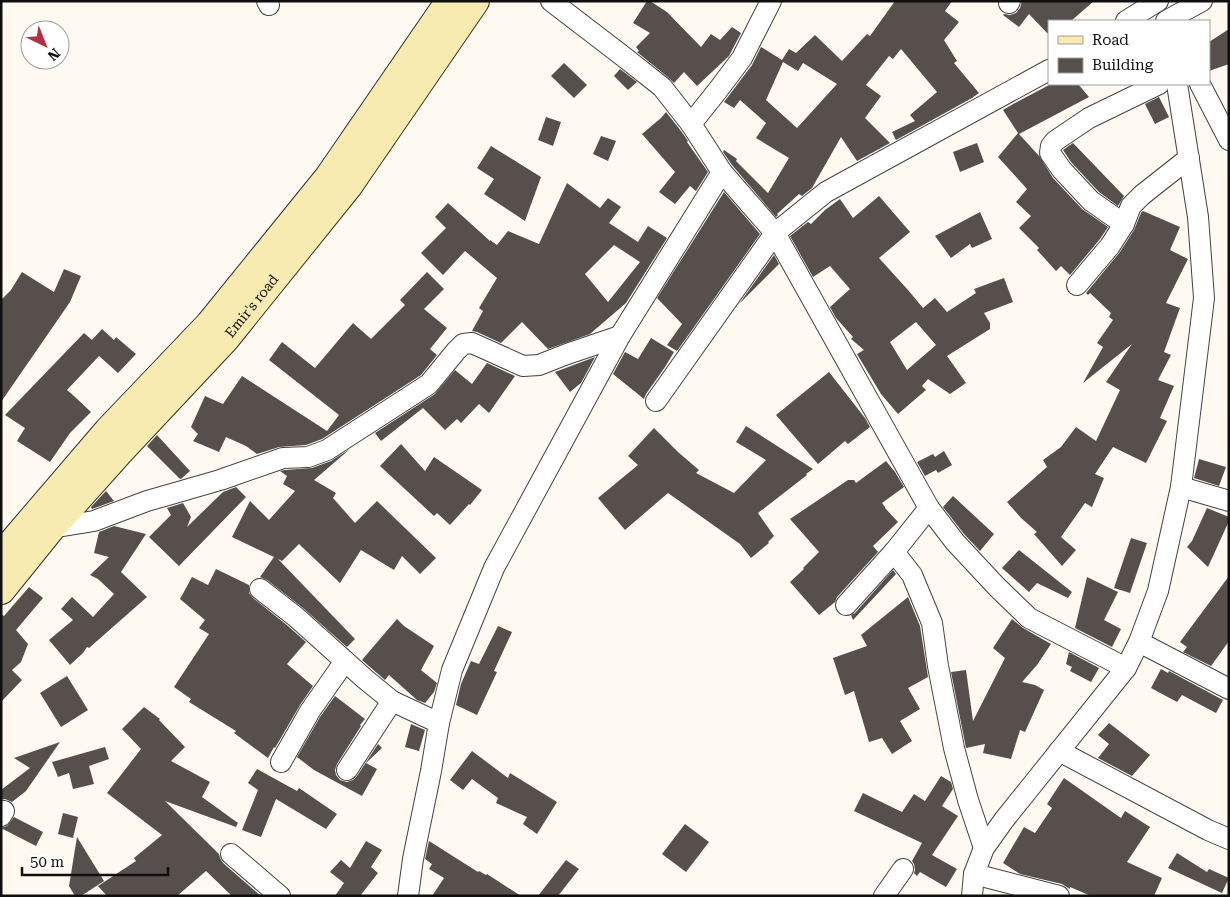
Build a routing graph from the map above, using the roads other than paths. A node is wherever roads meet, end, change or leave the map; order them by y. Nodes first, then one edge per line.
1 (450, 1) edge
2 (475, 1) edge
3 (551, 1) edge
4 (771, 1) edge
5 (1202, 1) edge
6 (1163, 11) edge
7 (1130, 20) edge
8 (1048, 71) edge
9 (1158, 85) edge
10 (1177, 85) edge
11 (1201, 85) edge
12 (691, 124) junction
13 (1229, 140) edge
14 (1189, 158) junction
15 (722, 172) junction
16 (1124, 224) junction
17 (775, 233) junction
18 (1077, 285) dead end
19 (620, 336) junction
20 (656, 401) dead end
21 (1180, 487) junction
22 (1229, 501) edge
23 (928, 508) junction
24 (51, 528) junction
25 (894, 552) junction
26 (1, 556) edge
27 (260, 589) dead end
28 (1, 590) edge
29 (846, 604) dead end
30 (1140, 642) junction
31 (346, 661) junction
32 (1126, 668) junction
33 (1229, 689) edge
34 (392, 701) junction
35 (439, 724) junction
36 (1059, 751) junction
37 (281, 762) dead end
38 (347, 770) dead end
39 (1229, 839) edge
40 (984, 848) junction
41 (232, 854) dead end
42 (903, 869) dead end
43 (974, 874) junction
44 (280, 896) edge
45 (408, 896) edge
46 (884, 896) edge
47 (972, 896) edge
48 (1059, 896) edge

1 - 26 main road, Emir's road
2 - 24 main road, Emir's road
3 - 12 street
4 - 12 street
5 - 6 street
6 - 7 street
8 - 17 street
9 - 16 street
10 - 14 street
11 - 13 street
12 - 15 street
14 - 16 street
14 - 21 street
15 - 17 street
15 - 19 street
16 - 18 street
17 - 20 street
17 - 23 street
19 - 24 street
19 - 35 street
21 - 22 street
21 - 30 street
23 - 25 street
23 - 32 street
24 - 28 main road, Emir's road
25 - 29 street
25 - 40 street
27 - 31 street
30 - 32 street
30 - 33 street
31 - 34 street
31 - 37 street
32 - 36 street
34 - 35 street
34 - 38 street
35 - 45 street
36 - 39 street
36 - 40 street
40 - 43 street
41 - 44 street
42 - 46 street
43 - 47 street
43 - 48 street

